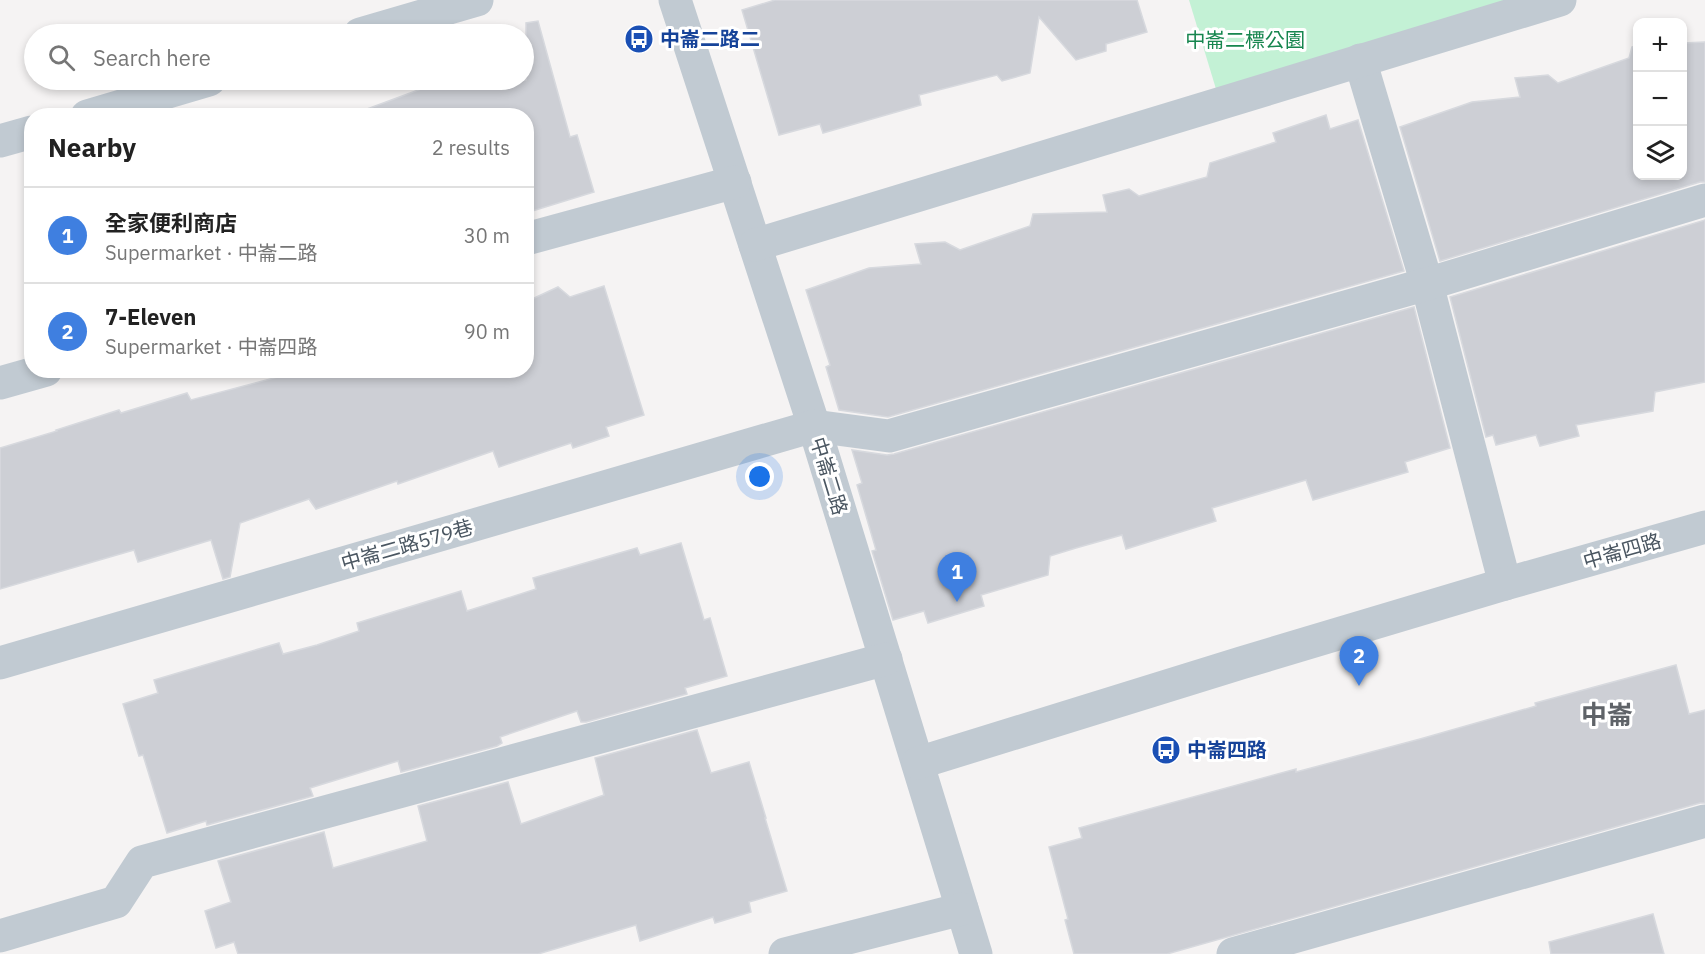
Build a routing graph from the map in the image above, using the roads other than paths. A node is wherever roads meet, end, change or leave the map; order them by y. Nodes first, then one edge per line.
1 (477, 0) edge
2 (675, 0) edge
3 (1560, 0) edge
4 (394, 24) edge
5 (1360, 60) junction
6 (174, 90) edge
7 (114, 108) edge
8 (24, 134) edge
9 (0, 141) edge
10 (735, 182) junction
11 (1705, 200) edge
12 (534, 237) edge
13 (755, 245) junction
14 (1426, 284) junction
15 (24, 376) edge
16 (0, 383) edge
17 (814, 426) junction
18 (1705, 527) edge
19 (1505, 584) junction
20 (886, 659) junction
21 (0, 663) edge
22 (918, 763) junction
23 (1705, 821) edge
24 (962, 909) junction
25 (0, 936) edge
26 (785, 954) edge
27 (976, 954) edge
28 (1233, 954) edge

1 - 4 street
2 - 10 street, 中崙二路
3 - 5 street
5 - 13 street
5 - 14 street
6 - 7 street
8 - 9 street
10 - 12 street
10 - 13 street, 中崙二路
11 - 14 street
13 - 17 street, 中崙二路
14 - 17 street
14 - 19 street
15 - 16 street
17 - 20 street, 中崙二路
17 - 21 street, 中崙二路579巷
18 - 19 street, 中崙四路
19 - 22 street, 中崙四路
20 - 22 street, 中崙二路
20 - 25 street
22 - 24 street, 中崙二路
23 - 28 street
24 - 26 street
24 - 27 street, 中崙二路

